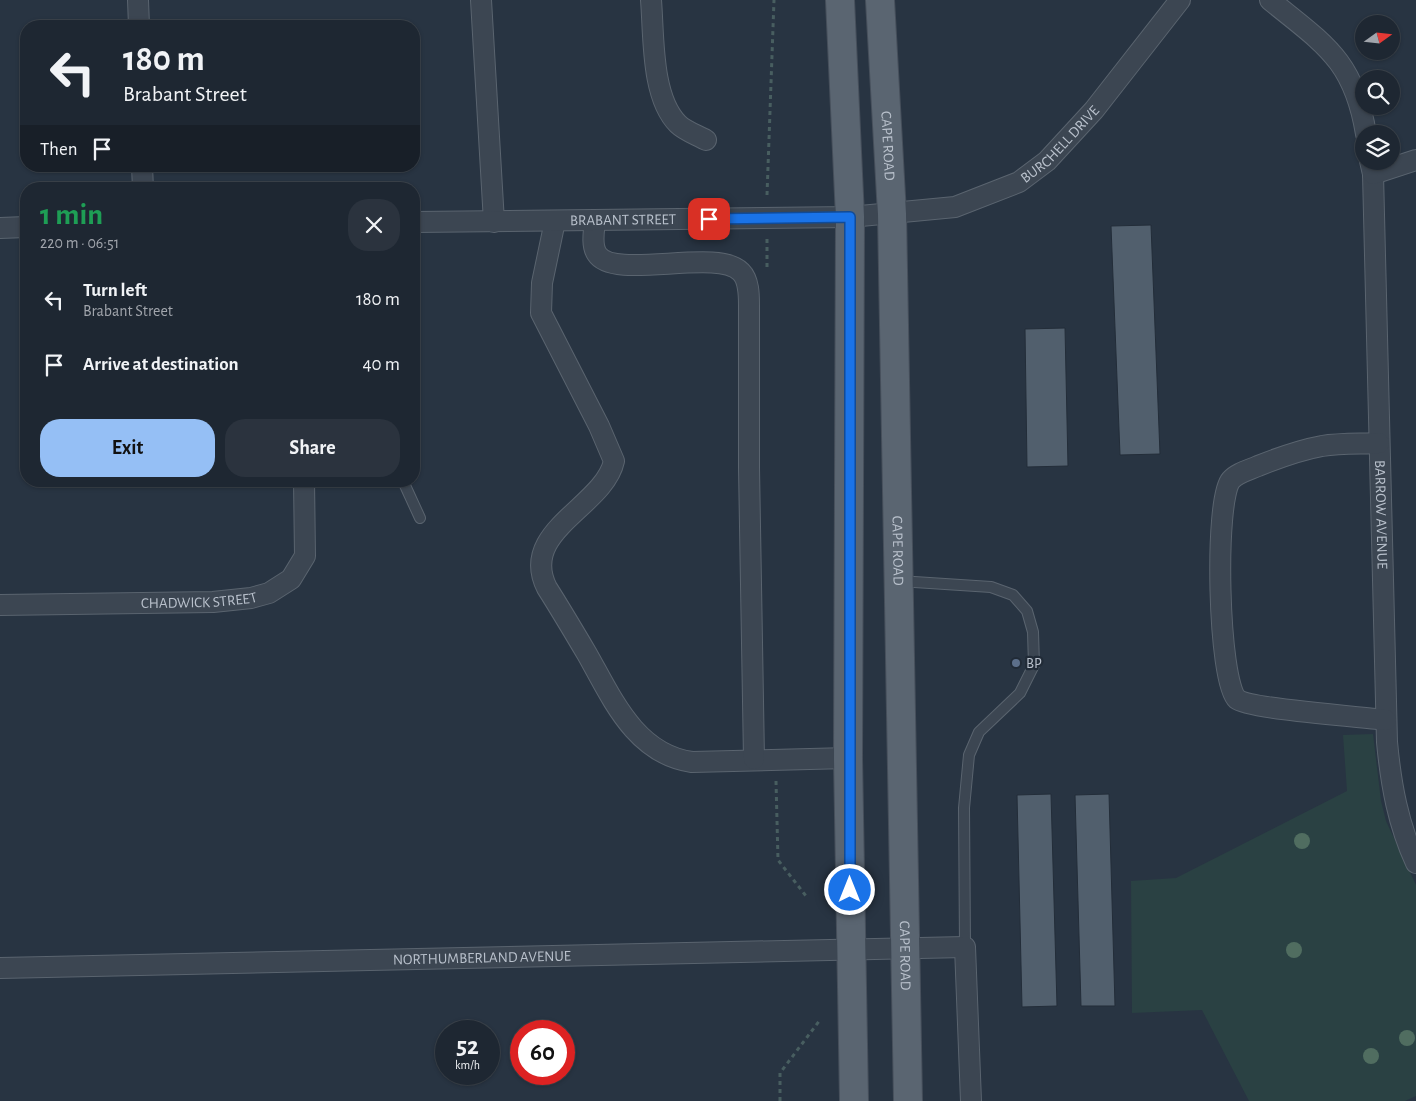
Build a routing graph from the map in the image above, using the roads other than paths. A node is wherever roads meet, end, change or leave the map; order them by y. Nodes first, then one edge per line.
1 (138, 0) edge
2 (481, 0) edge
3 (651, 0) edge
4 (840, 0) edge
5 (880, 0) edge
6 (1180, 0) edge
7 (1270, 0) edge
8 (139, 20) edge
9 (1364, 125) edge
10 (706, 140) dead end
11 (1416, 160) edge
12 (1400, 163) edge
13 (1372, 170) edge
14 (892, 214) junction
15 (850, 217) junction
16 (555, 221) junction
17 (595, 221) junction
18 (420, 222) edge
19 (494, 222) junction
20 (20, 227) edge
21 (0, 228) edge
22 (1379, 443) junction
23 (304, 487) edge
24 (406, 487) edge
25 (420, 518) dead end
26 (898, 581) junction
27 (0, 605) edge
28 (1386, 720) junction
29 (848, 758) junction
30 (754, 759) junction
31 (1416, 863) edge
32 (965, 947) junction
33 (906, 948) junction
34 (850, 949) junction
35 (0, 968) edge
36 (854, 1101) edge
37 (908, 1101) edge
38 (970, 1101) edge

1 - 8 street
2 - 19 street
3 - 10 street
4 - 15 main road
5 - 14 main road, CAPE ROAD
6 - 14 street, BURCHELL DRIVE
7 - 9 street
11 - 12 street
13 - 22 street, BARROW AVENUE
14 - 15 street, BRABANT STREET
14 - 26 main road, CAPE ROAD
15 - 17 street, BRABANT STREET
15 - 29 main road
16 - 17 street, BRABANT STREET
16 - 19 street, BRABANT STREET
16 - 30 street
17 - 30 street
18 - 19 street, BRABANT STREET
20 - 21 street
22 - 28 street, BARROW AVENUE
22 - 28 street
23 - 27 street, CHADWICK STREET
24 - 25 lane
26 - 32 lane
26 - 33 main road, CAPE ROAD
28 - 31 street, BARROW AVENUE
29 - 30 street
29 - 34 main road
32 - 33 street, NORTHUMBERLAND AVENUE
32 - 38 street
33 - 34 street, NORTHUMBERLAND AVENUE
33 - 37 main road, CAPE ROAD
34 - 35 street, NORTHUMBERLAND AVENUE
34 - 36 main road

